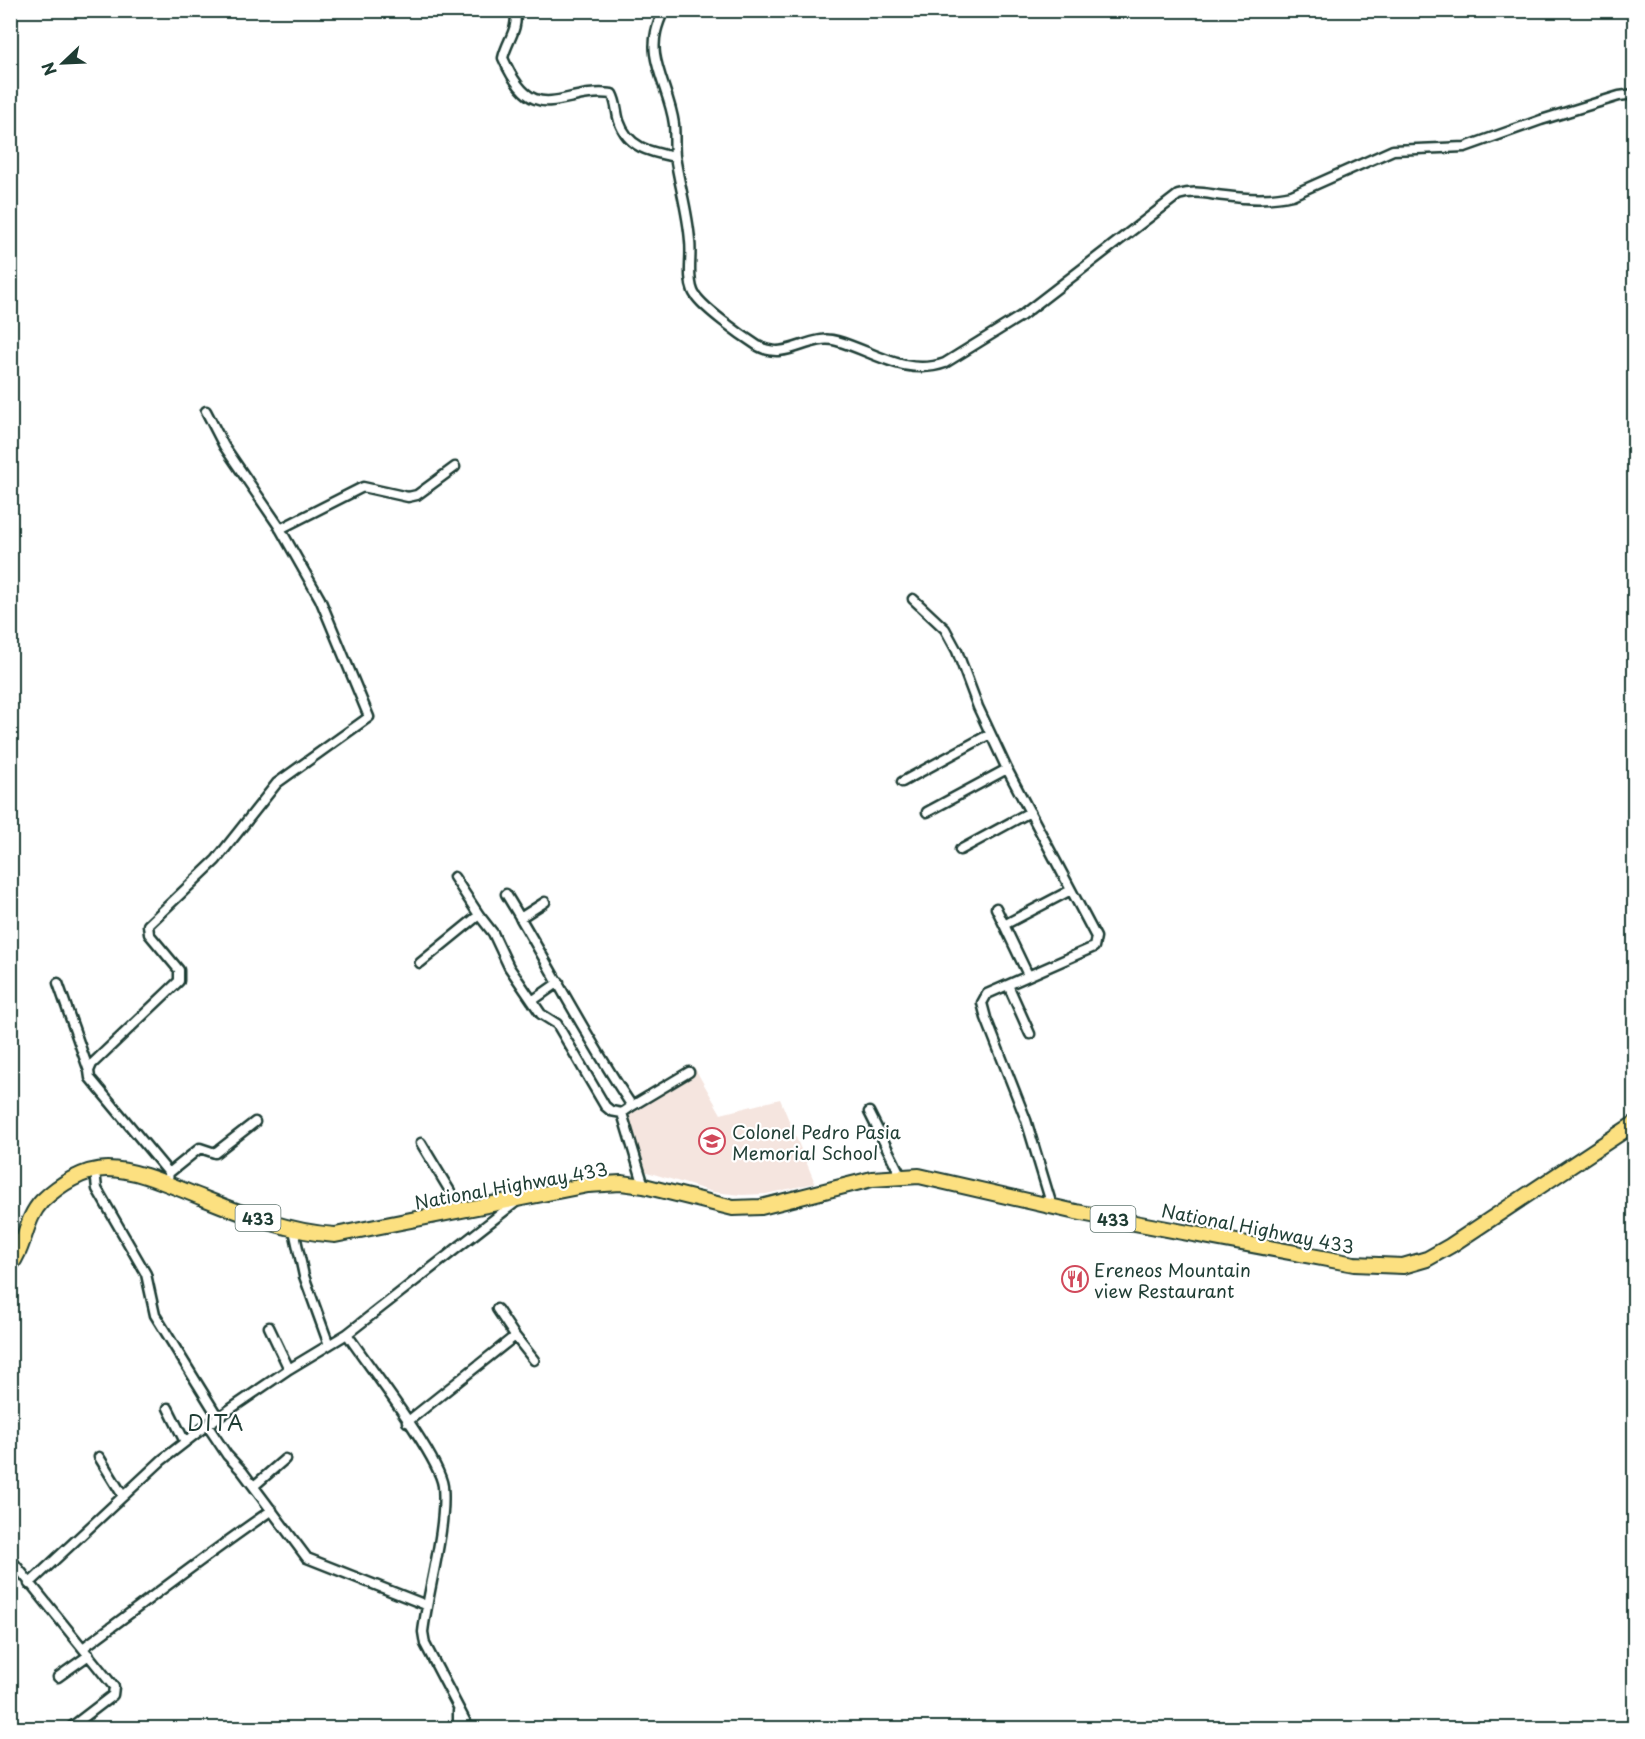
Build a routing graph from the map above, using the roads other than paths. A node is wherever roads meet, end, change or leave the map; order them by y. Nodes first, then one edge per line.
1 (515, 10) edge
2 (664, 10) edge
3 (1635, 94) edge
4 (675, 157) junction
5 (206, 411) dead end
6 (455, 467) dead end
7 (280, 529) junction
8 (913, 599) dead end
9 (990, 734) junction
10 (1007, 769) junction
11 (902, 782) dead end
12 (927, 812) dead end
13 (1030, 813) junction
14 (960, 850) dead end
15 (454, 877) dead end
16 (1071, 890) junction
17 (506, 894) dead end
18 (545, 902) dead end
19 (996, 908) dead end
20 (479, 915) junction
21 (520, 918) junction
22 (1004, 925) junction
23 (420, 963) dead end
24 (1028, 975) junction
25 (559, 982) junction
26 (58, 983) dead end
27 (1008, 985) junction
28 (532, 1001) junction
29 (1030, 1034) dead end
30 (89, 1071) junction
31 (689, 1072) dead end
32 (632, 1106) junction
33 (869, 1112) dead end
34 (622, 1113) junction
35 (255, 1122) dead end
36 (1635, 1124) edge
37 (421, 1143) dead end
38 (94, 1171) junction
39 (901, 1176) junction
40 (168, 1179) junction
41 (644, 1186) junction
42 (521, 1198) junction
43 (1052, 1206) junction
44 (462, 1211) junction
45 (294, 1230) junction
46 (10, 1266) edge
47 (497, 1308) dead end
48 (269, 1327) dead end
49 (347, 1334) junction
50 (515, 1336) junction
51 (329, 1345) junction
52 (534, 1360) dead end
53 (289, 1369) junction
54 (168, 1408) dead end
55 (218, 1417) junction
56 (407, 1422) junction
57 (207, 1425) junction
58 (185, 1442) junction
59 (99, 1457) dead end
60 (285, 1459) dead end
61 (254, 1486) junction
62 (123, 1496) junction
63 (272, 1510) junction
64 (10, 1558) edge
65 (29, 1584) junction
66 (426, 1605) junction
67 (86, 1651) junction
68 (58, 1677) dead end
69 (458, 1705) junction
70 (70, 1728) edge
71 (458, 1728) edge
72 (469, 1728) edge

1 - 4 street
2 - 4 street
3 - 4 street
5 - 7 street
6 - 7 street
7 - 30 street
8 - 9 street
9 - 10 street
9 - 11 street
10 - 12 street
10 - 13 street
13 - 14 street
13 - 16 street
15 - 20 street
16 - 22 street
16 - 24 street
17 - 21 street
18 - 21 street
19 - 22 street
20 - 23 street
20 - 28 street
21 - 25 street
22 - 24 street
24 - 27 street
25 - 28 street
25 - 32 street
26 - 30 street
27 - 29 street
27 - 43 street
28 - 34 street
30 - 40 street
31 - 32 street
32 - 34 street
33 - 39 street
34 - 41 street
35 - 40 street
36 - 43 main road, National Highway 433 / 433
37 - 44 street
38 - 40 main road, National Highway 433 / 433
38 - 46 main road, National Highway 433 / 433
38 - 55 street
39 - 41 main road, National Highway 433 / 433
39 - 43 main road, National Highway 433 / 433
40 - 45 main road, National Highway 433 / 433
41 - 42 main road, National Highway 433 / 433
42 - 44 main road, National Highway 433 / 433
42 - 49 street
44 - 45 main road, National Highway 433 / 433
45 - 51 street
47 - 50 street
48 - 53 street
49 - 51 street
49 - 56 street
50 - 52 street
50 - 56 street
51 - 53 street
53 - 55 street
54 - 58 street
55 - 57 street
56 - 66 street
57 - 58 street
57 - 61 street
58 - 62 street
59 - 62 street
60 - 61 street
61 - 63 street
62 - 65 street
63 - 66 street
63 - 67 street
64 - 65 street
65 - 67 street
66 - 69 street
67 - 68 street
67 - 70 street
69 - 71 street
69 - 72 street

